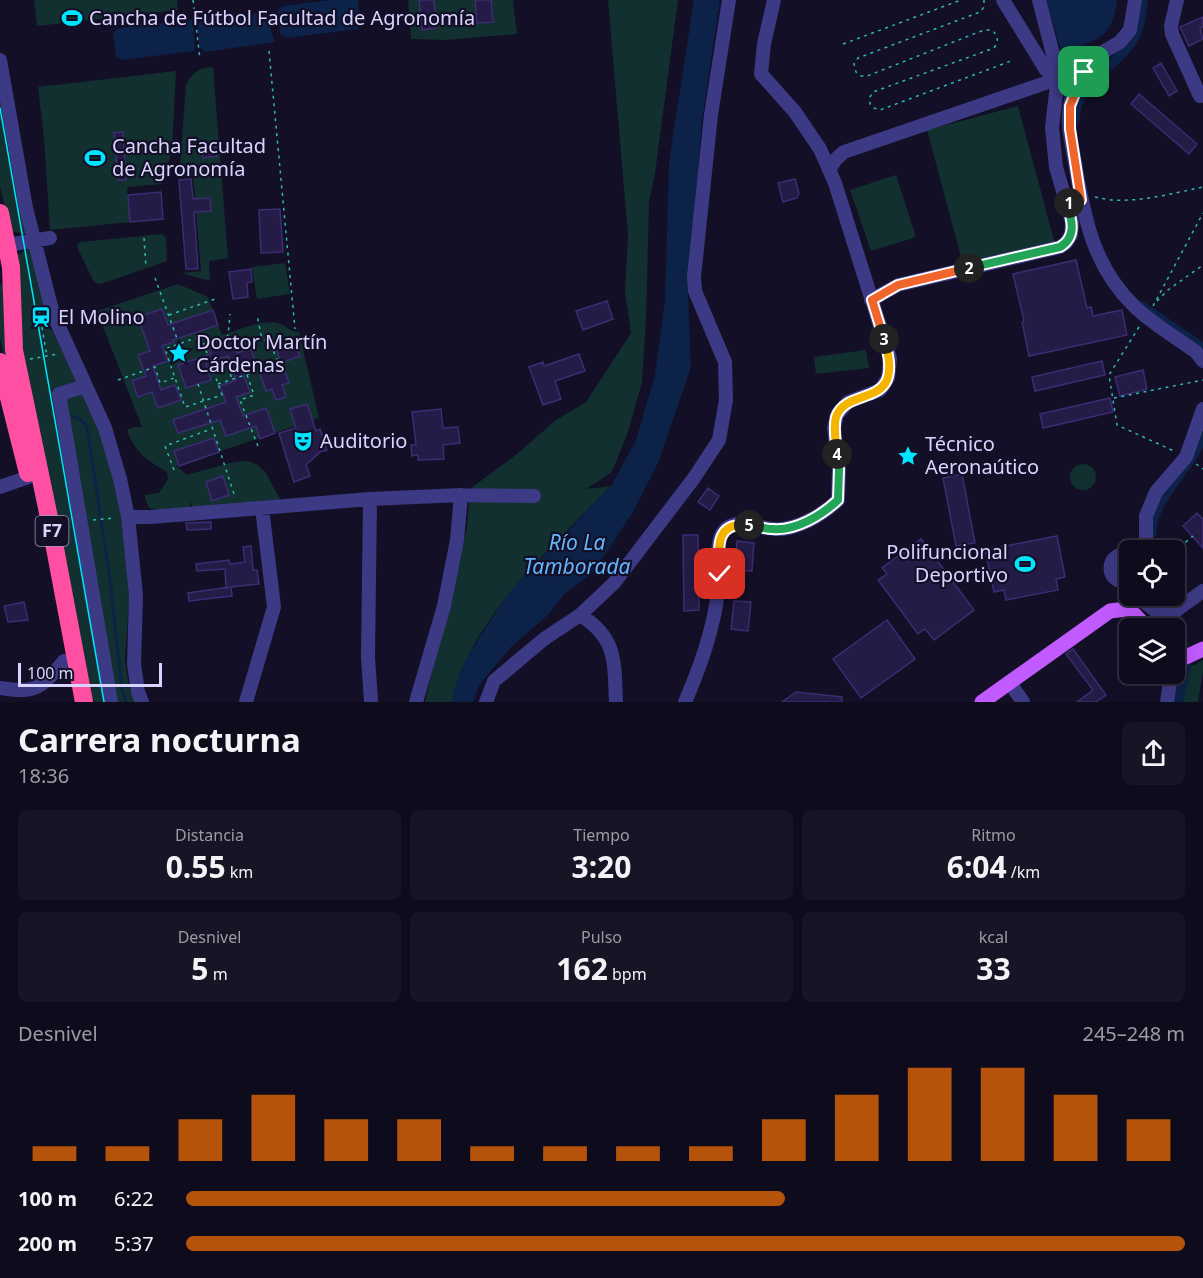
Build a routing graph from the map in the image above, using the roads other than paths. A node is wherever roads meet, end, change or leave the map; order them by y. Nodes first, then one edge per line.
1 (729, 0) edge
2 (774, 0) edge
3 (1003, 0) edge
4 (1039, 0) edge
5 (1135, 0) edge
6 (1177, 0) edge
7 (0, 60) edge
8 (1086, 62) junction
9 (1057, 79) junction
10 (1203, 94) edge
11 (829, 170) junction
12 (1081, 200) junction
13 (1067, 204) junction
14 (0, 213) edge
15 (50, 238) dead end
16 (34, 240) junction
17 (3, 242) edge
18 (5, 272) edge
19 (872, 300) junction
20 (1203, 361) edge
21 (4, 362) edge
22 (86, 386) junction
23 (6, 404) edge
24 (1203, 409) edge
25 (29, 477) junction
26 (0, 486) edge
27 (461, 495) junction
28 (534, 496) dead end
29 (370, 500) junction
30 (262, 508) junction
31 (128, 517) junction
32 (1146, 540) edge
33 (1119, 556) edge
34 (1119, 581) edge
35 (1203, 591) edge
36 (1149, 606) edge
37 (1169, 606) edge
38 (1174, 613) junction
39 (580, 615) junction
40 (1138, 618) edge
41 (64, 661) junction
42 (1010, 682) junction
43 (1170, 684) edge
44 (0, 688) edge
45 (72, 702) edge
46 (84, 702) edge
47 (111, 702) edge
48 (142, 702) edge
49 (246, 702) edge
50 (370, 702) edge
51 (416, 702) edge
52 (486, 702) edge
53 (616, 702) edge
54 (685, 702) edge
55 (982, 702) edge
56 (1023, 702) edge
57 (1167, 702) edge

1 - 39 street
2 - 11 street
3 - 9 street
4 - 9 street
5 - 8 street
6 - 10 street
7 - 16 street
8 - 9 street
8 - 12 street
9 - 11 street
9 - 13 street
11 - 19 street
12 - 13 street
12 - 20 street
13 - 19 street
14 - 17 highway, F7
15 - 16 street
16 - 17 street
16 - 22 street
17 - 18 highway, F7
18 - 21 highway, F7
19 - 54 street
21 - 23 highway, F7
21 - 46 highway, F7
22 - 31 street
22 - 47 street
23 - 25 highway, F7
24 - 32 street
25 - 26 street
25 - 41 highway, F7
27 - 28 street
27 - 29 street
27 - 51 street
29 - 30 street
29 - 50 street
30 - 31 street
30 - 49 street
31 - 48 street
33 - 34 street
35 - 38 street
36 - 38 street
37 - 38 street
39 - 52 street
39 - 53 street
40 - 42 main road
41 - 44 street
41 - 45 highway, F7
42 - 55 main road
42 - 56 street
43 - 57 street

